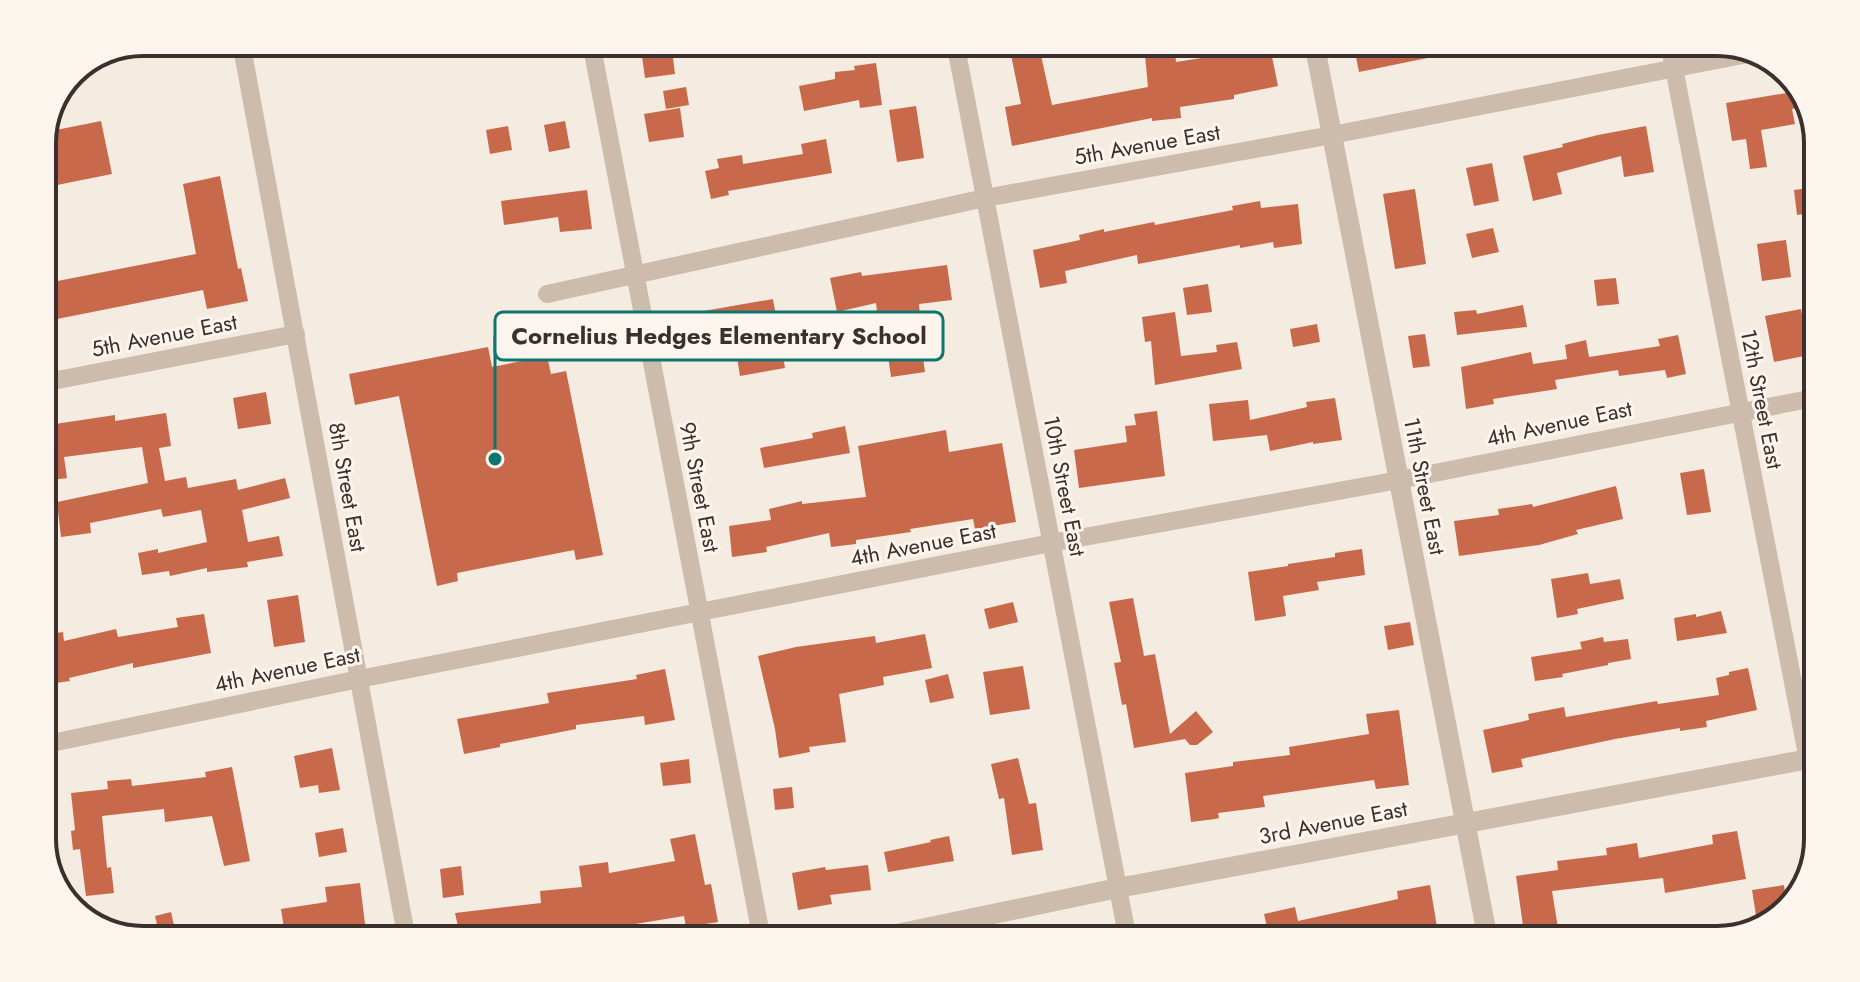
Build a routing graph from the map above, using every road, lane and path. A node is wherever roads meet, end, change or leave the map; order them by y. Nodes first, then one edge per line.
1 (244, 56) edge
2 (594, 56) edge
3 (958, 56) edge
4 (1317, 56) edge
5 (1672, 56) edge
6 (1730, 57) edge
7 (1674, 68) junction
8 (1332, 135) junction
9 (985, 198) junction
10 (636, 276) junction
11 (547, 294) dead end
12 (296, 334) junction
13 (56, 380) edge
14 (1804, 400) edge
15 (1740, 411) junction
16 (1399, 480) junction
17 (1051, 543) junction
18 (700, 612) junction
19 (359, 679) junction
20 (1804, 736) edge
21 (56, 742) edge
22 (1804, 762) edge
23 (1465, 821) junction
24 (1118, 888) junction
25 (404, 926) edge
26 (759, 926) edge
27 (935, 926) edge
28 (1125, 926) edge
29 (1485, 926) edge

1 - 12 street, 8th Street East
2 - 10 street, 9th Street East
3 - 9 street, 10th Street East
4 - 8 street, 11th Street East
5 - 7 street, 12th Street East
6 - 7 street, 5th Avenue East
7 - 8 street, 5th Avenue East
7 - 15 street, 12th Street East
8 - 9 street, 5th Avenue East
8 - 16 street, 11th Street East
9 - 10 street, 5th Avenue East
9 - 17 street, 10th Street East
10 - 11 street, 5th Avenue East
10 - 18 street, 9th Street East
12 - 13 street, 5th Avenue East
12 - 19 street, 8th Street East
14 - 15 street, 4th Avenue East
15 - 16 street, 4th Avenue East
15 - 20 street, 12th Street East
16 - 17 street, 4th Avenue East
16 - 23 street, 11th Street East
17 - 18 street, 4th Avenue East
17 - 24 street, 10th Street East
18 - 19 street, 4th Avenue East
18 - 26 street, 9th Street East
19 - 21 street, 4th Avenue East
19 - 25 street, 8th Street East
22 - 23 street, 3rd Avenue East
23 - 24 street, 3rd Avenue East
23 - 29 street, 11th Street East
24 - 27 street, 3rd Avenue East
24 - 28 street, 10th Street East

